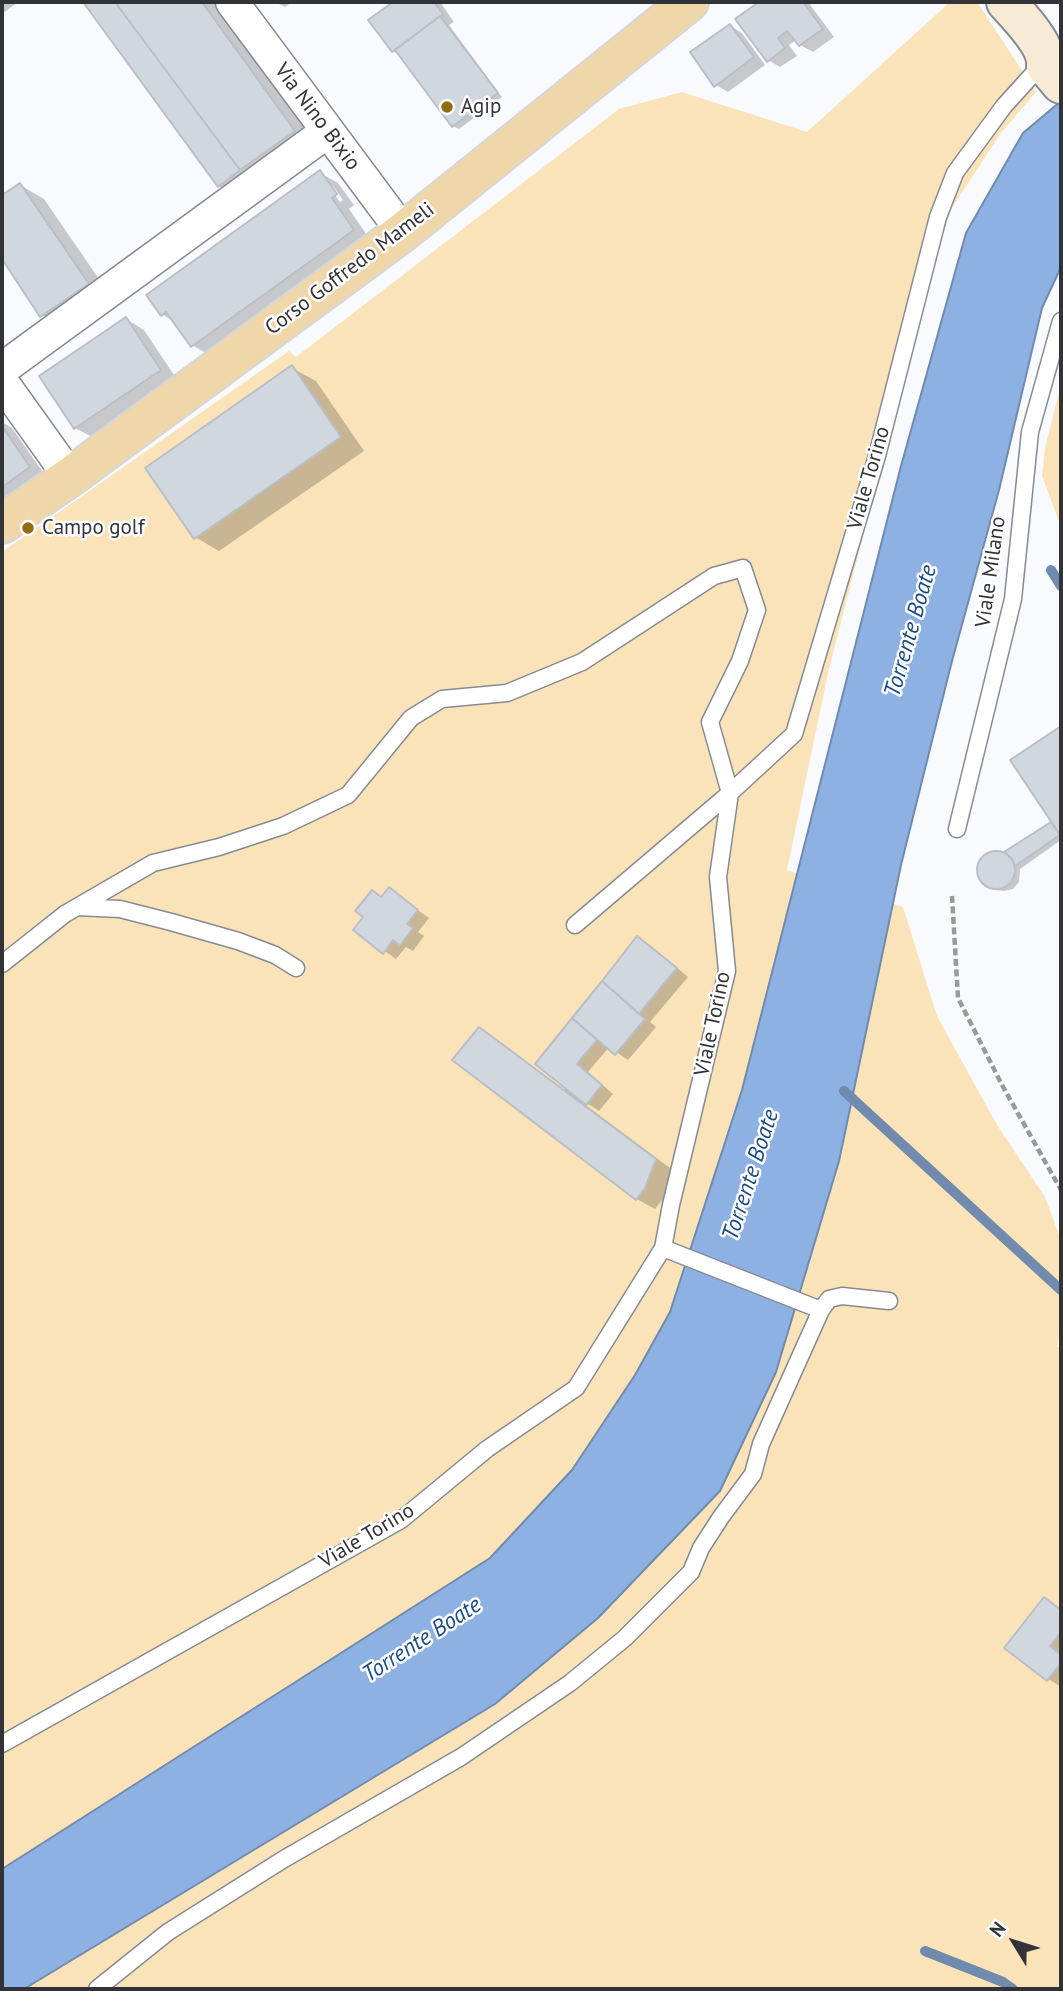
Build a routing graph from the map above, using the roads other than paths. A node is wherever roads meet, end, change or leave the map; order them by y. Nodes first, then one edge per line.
1 (232, 2) edge
2 (689, 2) edge
3 (1006, 2) edge
4 (1054, 63) edge
5 (328, 131) junction
6 (403, 232) junction
7 (1061, 320) edge
8 (2, 369) edge
9 (2, 382) edge
10 (70, 477) junction
11 (2, 524) edge
12 (730, 793) junction
13 (957, 829) dead end
14 (77, 907) junction
15 (575, 925) dead end
16 (2, 964) edge
17 (296, 968) dead end
18 (663, 1248) junction
19 (889, 1301) dead end
20 (821, 1310) junction
21 (2, 1744) edge
22 (97, 1989) edge

1 - 5 street, Via Nino Bixio
2 - 6 main road, Corso Goffredo Mameli
3 - 4 street
4 - 12 lane, Viale Torino
5 - 6 street, Via Nino Bixio
5 - 8 street
6 - 10 main road, Corso Goffredo Mameli
7 - 13 lane, Viale Milano
9 - 10 street
10 - 11 main road, Corso Goffredo Mameli
12 - 14 lane
12 - 15 lane
12 - 18 lane, Viale Torino
14 - 16 lane
14 - 17 lane
18 - 20 lane
18 - 21 lane, Viale Torino
19 - 20 lane
20 - 22 lane

